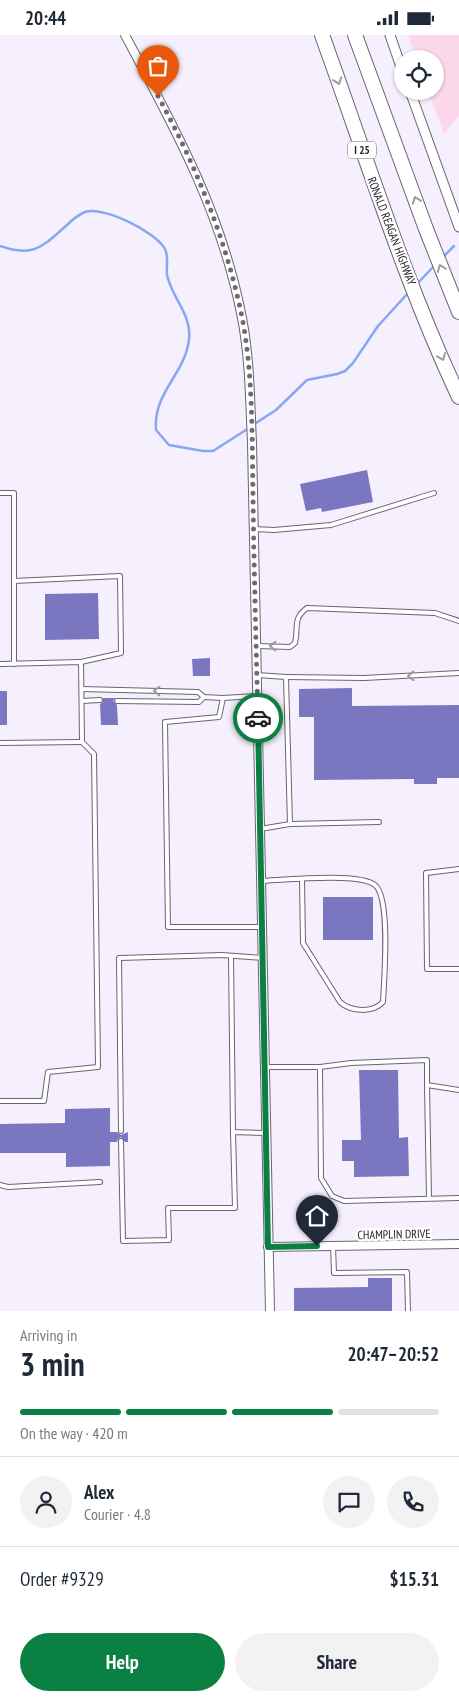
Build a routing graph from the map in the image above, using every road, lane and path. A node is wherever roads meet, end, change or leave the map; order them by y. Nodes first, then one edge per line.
1 (125, 35) edge
2 (322, 35) edge
3 (355, 35) edge
4 (390, 35) edge
5 (395, 50) edge
6 (413, 100) edge
7 (459, 227) edge
8 (459, 312) edge
9 (459, 397) edge
10 (0, 493) edge
11 (434, 493) dead end
12 (254, 529) junction
13 (14, 581) junction
14 (459, 621) edge
15 (256, 646) junction
16 (81, 662) junction
17 (0, 664) edge
18 (14, 664) junction
19 (459, 673) edge
20 (257, 675) junction
21 (286, 677) junction
22 (82, 689) junction
23 (257, 695) junction
24 (204, 697) junction
25 (223, 699) junction
26 (82, 701) junction
27 (100, 701) dead end
28 (118, 701) dead end
29 (82, 742) junction
30 (0, 743) edge
31 (379, 822) dead end
32 (290, 824) junction
33 (260, 829) junction
34 (459, 869) edge
35 (302, 880) junction
36 (261, 881) junction
37 (262, 927) junction
38 (231, 956) junction
39 (263, 958) junction
40 (459, 969) edge
41 (265, 1067) junction
42 (320, 1067) junction
43 (427, 1085) junction
44 (459, 1090) edge
45 (0, 1101) edge
46 (121, 1131) dead end
47 (233, 1132) junction
48 (266, 1133) junction
49 (121, 1141) dead end
50 (100, 1182) dead end
51 (0, 1185) edge
52 (429, 1198) junction
53 (459, 1198) edge
54 (459, 1244) edge
55 (333, 1246) junction
56 (268, 1247) junction
57 (270, 1311) edge
58 (408, 1311) edge

1 - 12 street
2 -> 9 highway, RONALD REAGAN HIGHWAY / I 25
8 -> 3 highway, I 25
4 - 5 street
6 - 7 street
10 - 13 lane
11 - 12 lane
12 - 15 street
13 - 16 lane
13 - 18 lane
14 -> 15 lane
15 - 20 street
16 - 18 lane
16 - 22 lane
17 - 18 lane
19 -> 21 lane
20 - 21 lane
20 - 23 street
21 - 32 lane
24 -> 22 lane
22 - 26 lane
23 - 25 lane
23 - 33 street
24 - 25 lane
24 - 28 lane
25 - 37 lane
26 - 27 lane
26 - 29 lane
29 - 30 lane
29 - 45 lane
31 - 32 lane
32 - 33 lane
33 - 36 street
34 - 40 lane
35 - 35 lane
35 - 36 lane
36 - 37 street
37 - 39 street
38 - 39 lane
38 - 46 lane
38 - 47 lane
39 - 41 street
41 - 42 lane
41 - 48 street
42 - 43 lane
42 - 52 lane
43 - 44 lane
43 - 52 lane
47 - 48 lane
47 - 49 lane
48 - 56 street
50 - 51 lane
52 - 53 lane
54 - 55 street, CHAMPLIN DRIVE
55 - 56 street, CHAMPLIN DRIVE
55 - 58 lane
56 - 57 street

